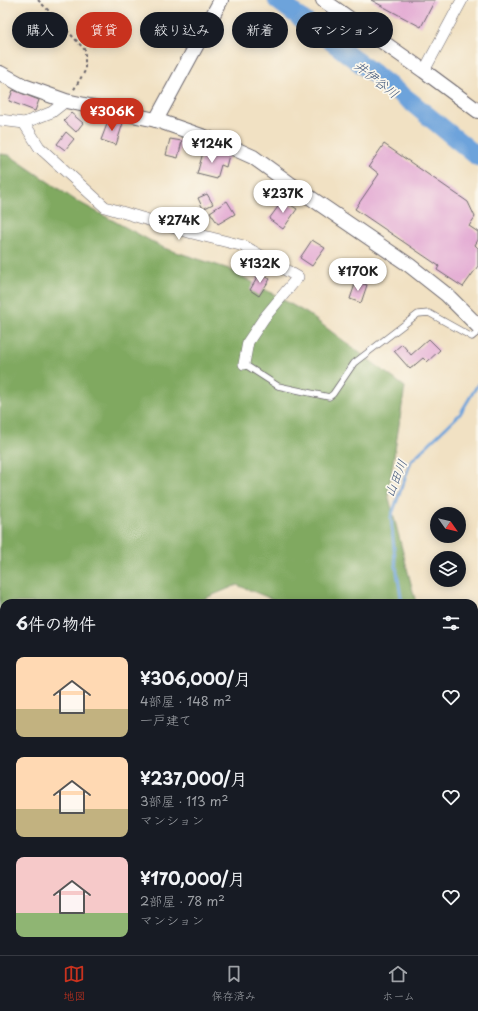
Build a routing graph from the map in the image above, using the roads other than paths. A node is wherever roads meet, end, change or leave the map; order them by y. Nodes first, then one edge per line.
1 (323, 0) edge
2 (462, 0) edge
3 (220, 2) edge
4 (424, 71) junction
5 (0, 73) edge
6 (66, 101) junction
7 (478, 111) edge
8 (0, 120) edge
9 (156, 120) junction
10 (24, 123) junction
11 (478, 326) edge
12 (478, 332) edge
13 (244, 364) joint

1 - 4 street
2 - 4 street
3 - 9 street
4 - 7 street
5 - 6 street
6 - 9 street
6 - 10 street
8 - 10 street
9 - 11 street
10 - 13 street
12 - 13 lane

